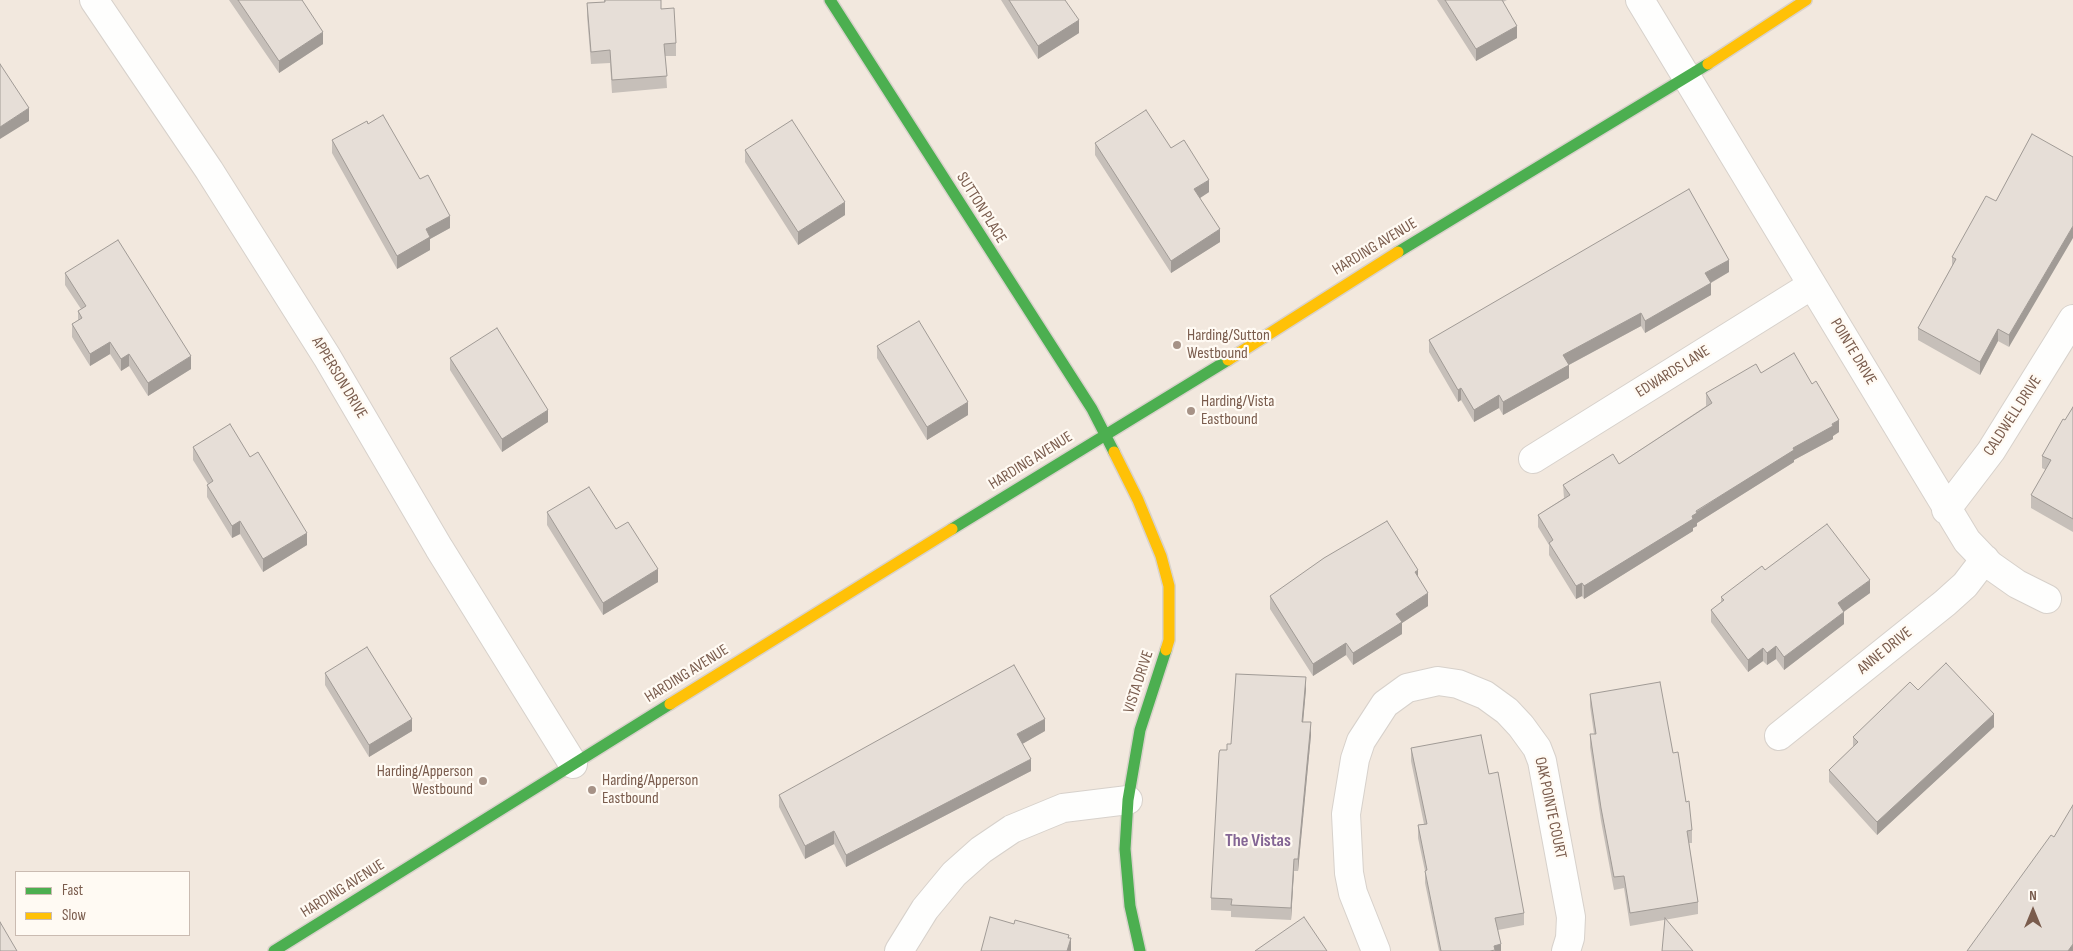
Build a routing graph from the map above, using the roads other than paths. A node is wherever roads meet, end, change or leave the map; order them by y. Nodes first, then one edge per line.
1 (94, 0) edge
2 (830, 0) edge
3 (1640, 0) edge
4 (1806, 0) edge
5 (1688, 77) junction
6 (1812, 285) junction
7 (2073, 319) edge
8 (1106, 433) junction
9 (1533, 459) dead end
10 (1946, 510) junction
11 (1985, 559) junction
12 (2047, 598) dead end
13 (1779, 736) dead end
14 (573, 764) junction
15 (1128, 800) junction
16 (274, 951) edge
17 (899, 951) edge
18 (1140, 951) edge
19 (1376, 951) edge
20 (1566, 951) edge

1 - 14 street, APPERSON DRIVE
2 - 8 main road, SUTTON PLACE
3 - 5 street, POINTE DRIVE
4 - 5 main road, HARDING AVENUE
5 - 6 street, POINTE DRIVE
5 - 8 main road, HARDING AVENUE
6 - 9 street, EDWARDS LANE
6 - 10 street, POINTE DRIVE
7 - 10 street, CALDWELL DRIVE
8 - 14 main road, HARDING AVENUE
8 - 15 main road, VISTA DRIVE
10 - 11 street, POINTE DRIVE
11 - 12 street, POINTE DRIVE
11 - 13 street, ANNE DRIVE
14 - 16 main road, HARDING AVENUE
15 - 17 street
15 - 18 main road, VISTA DRIVE
19 - 20 street, OAK POINTE COURT

